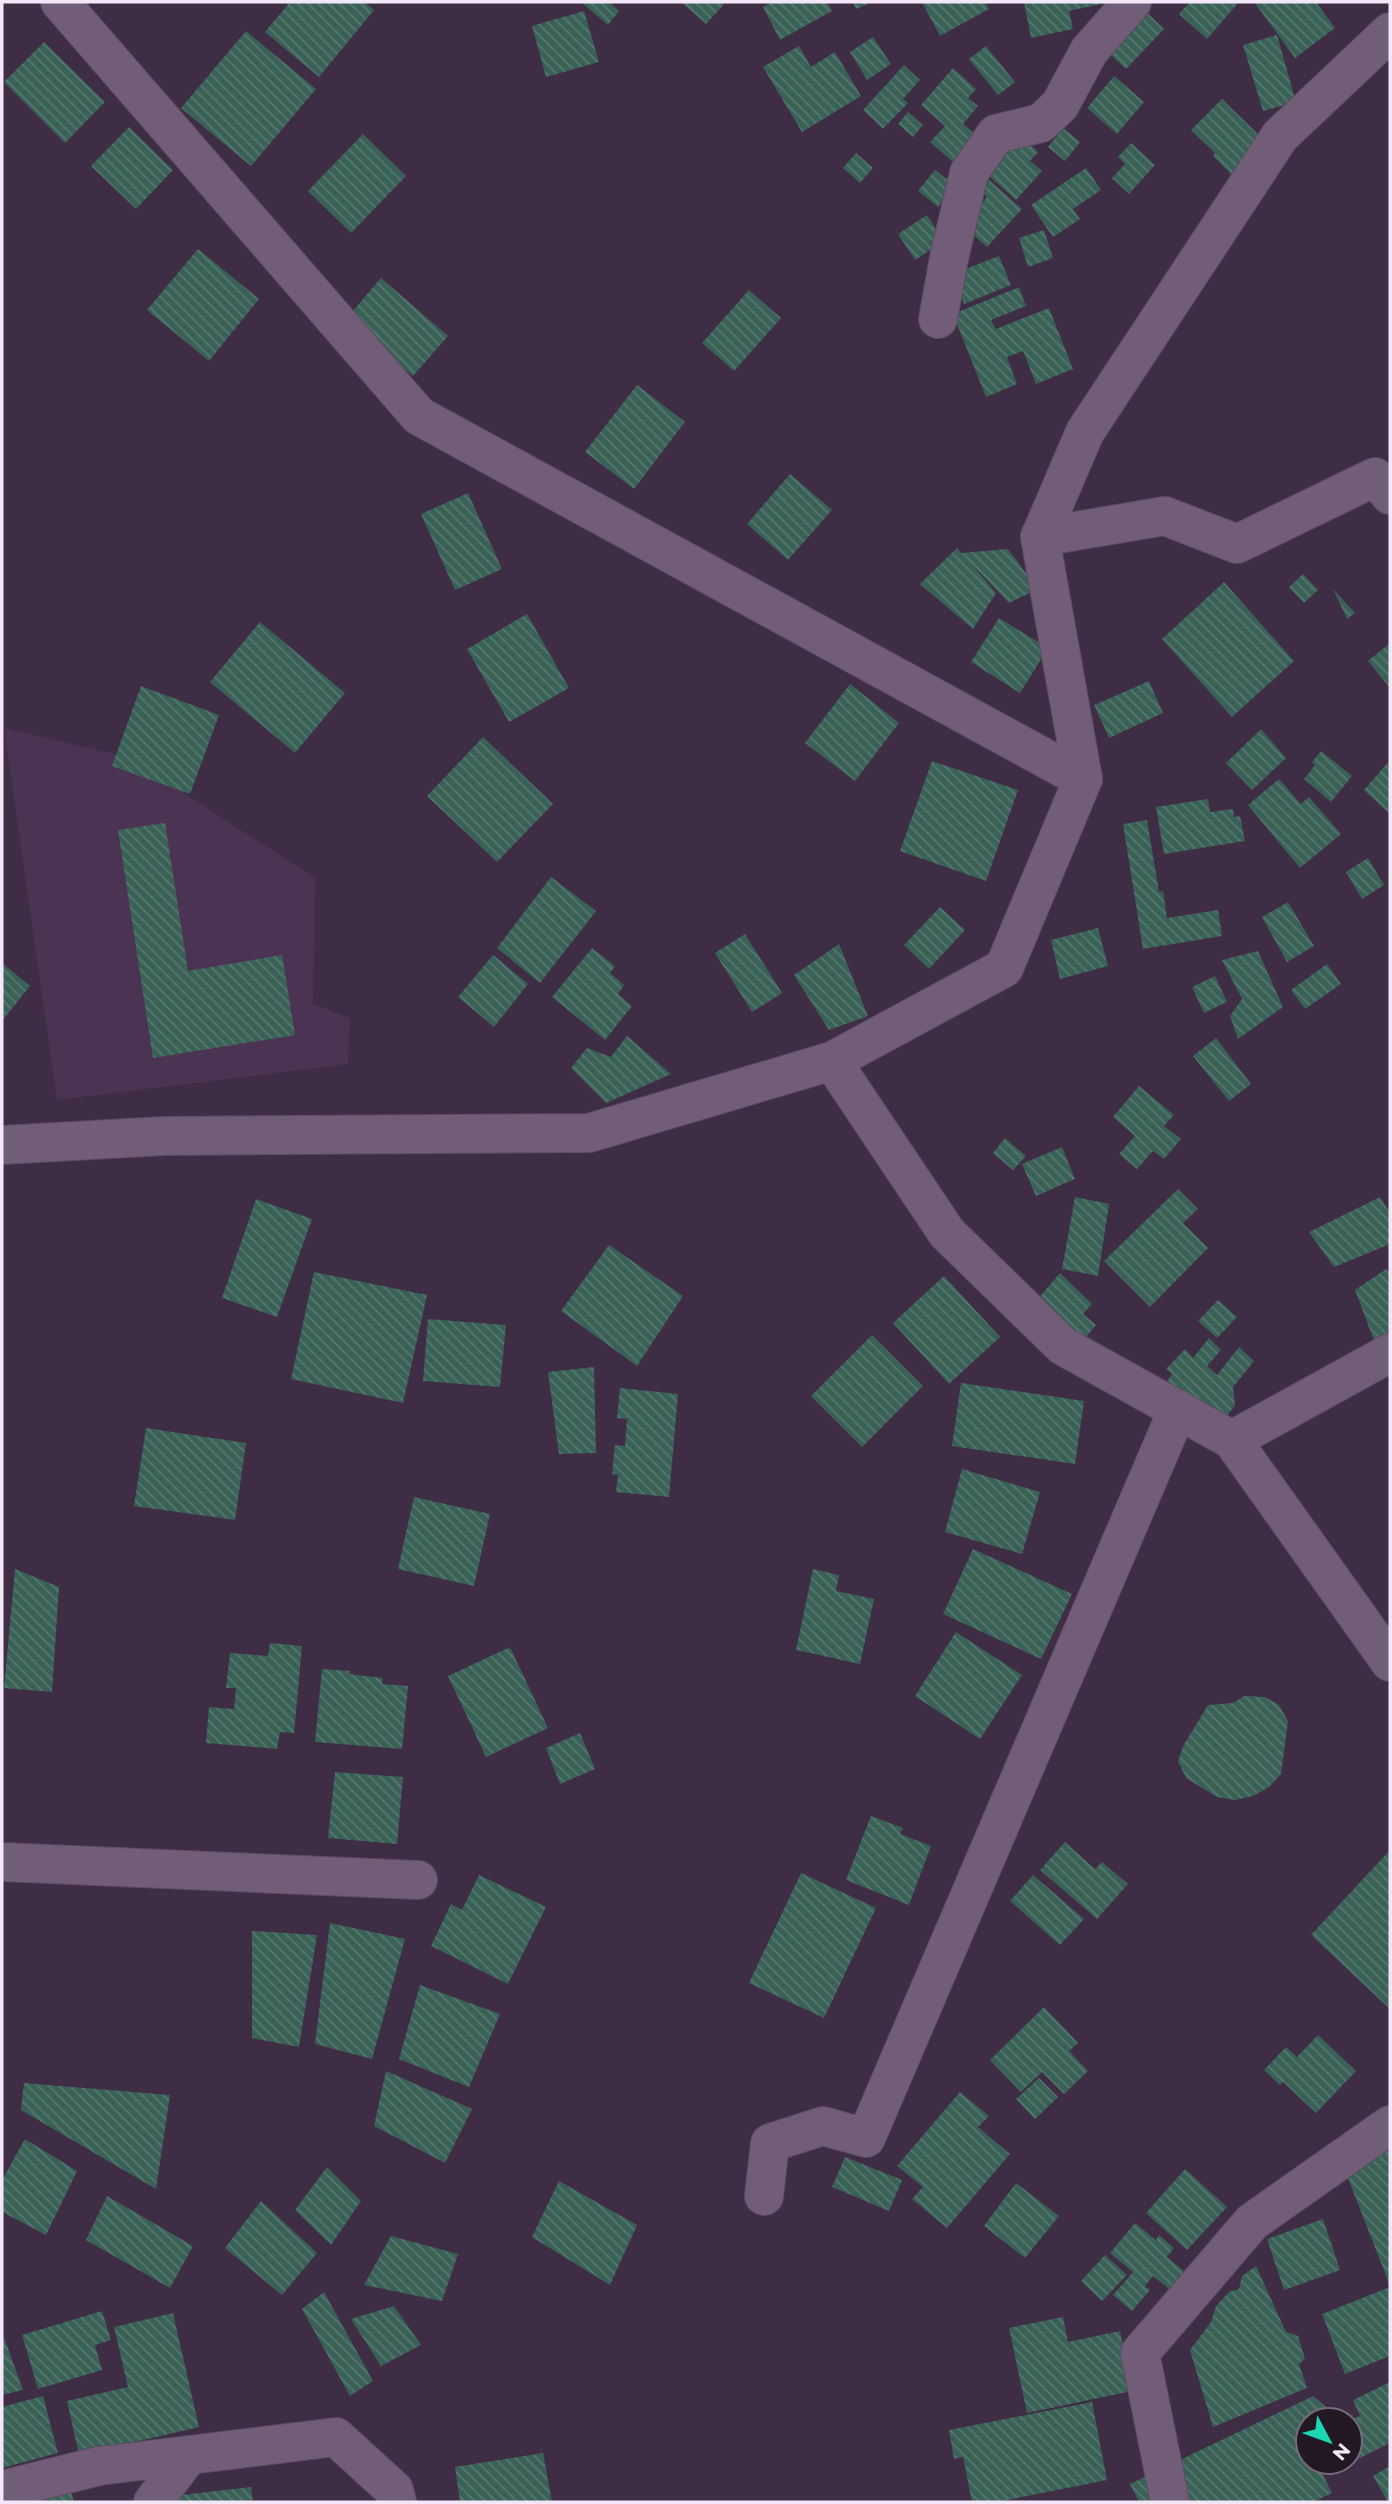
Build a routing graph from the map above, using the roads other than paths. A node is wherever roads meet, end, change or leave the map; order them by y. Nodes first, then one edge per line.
1 (60, 2) edge
2 (1132, 2) edge
3 (1390, 32) edge
4 (938, 319) dead end
5 (1390, 495) edge
6 (1040, 537) junction
7 (1083, 779) junction
8 (832, 1060) junction
9 (2, 1144) edge
10 (1390, 1353) edge
11 (1178, 1409) junction
12 (1232, 1440) junction
13 (1390, 1662) edge
14 (2, 1862) edge
15 (418, 1880) dead end
16 (1390, 2126) edge
17 (764, 2196) dead end
18 (189, 2455) junction
19 (2, 2490) edge
20 (153, 2502) edge
21 (397, 2502) edge
22 (1170, 2502) edge

1 - 7 street
2 - 4 street
3 - 6 street
5 - 6 street
6 - 7 street
7 - 8 street
8 - 9 street
8 - 11 street
10 - 12 street
11 - 12 street
11 - 17 street
12 - 13 street
14 - 15 street
16 - 22 street
18 - 19 street
18 - 20 street
18 - 21 street

